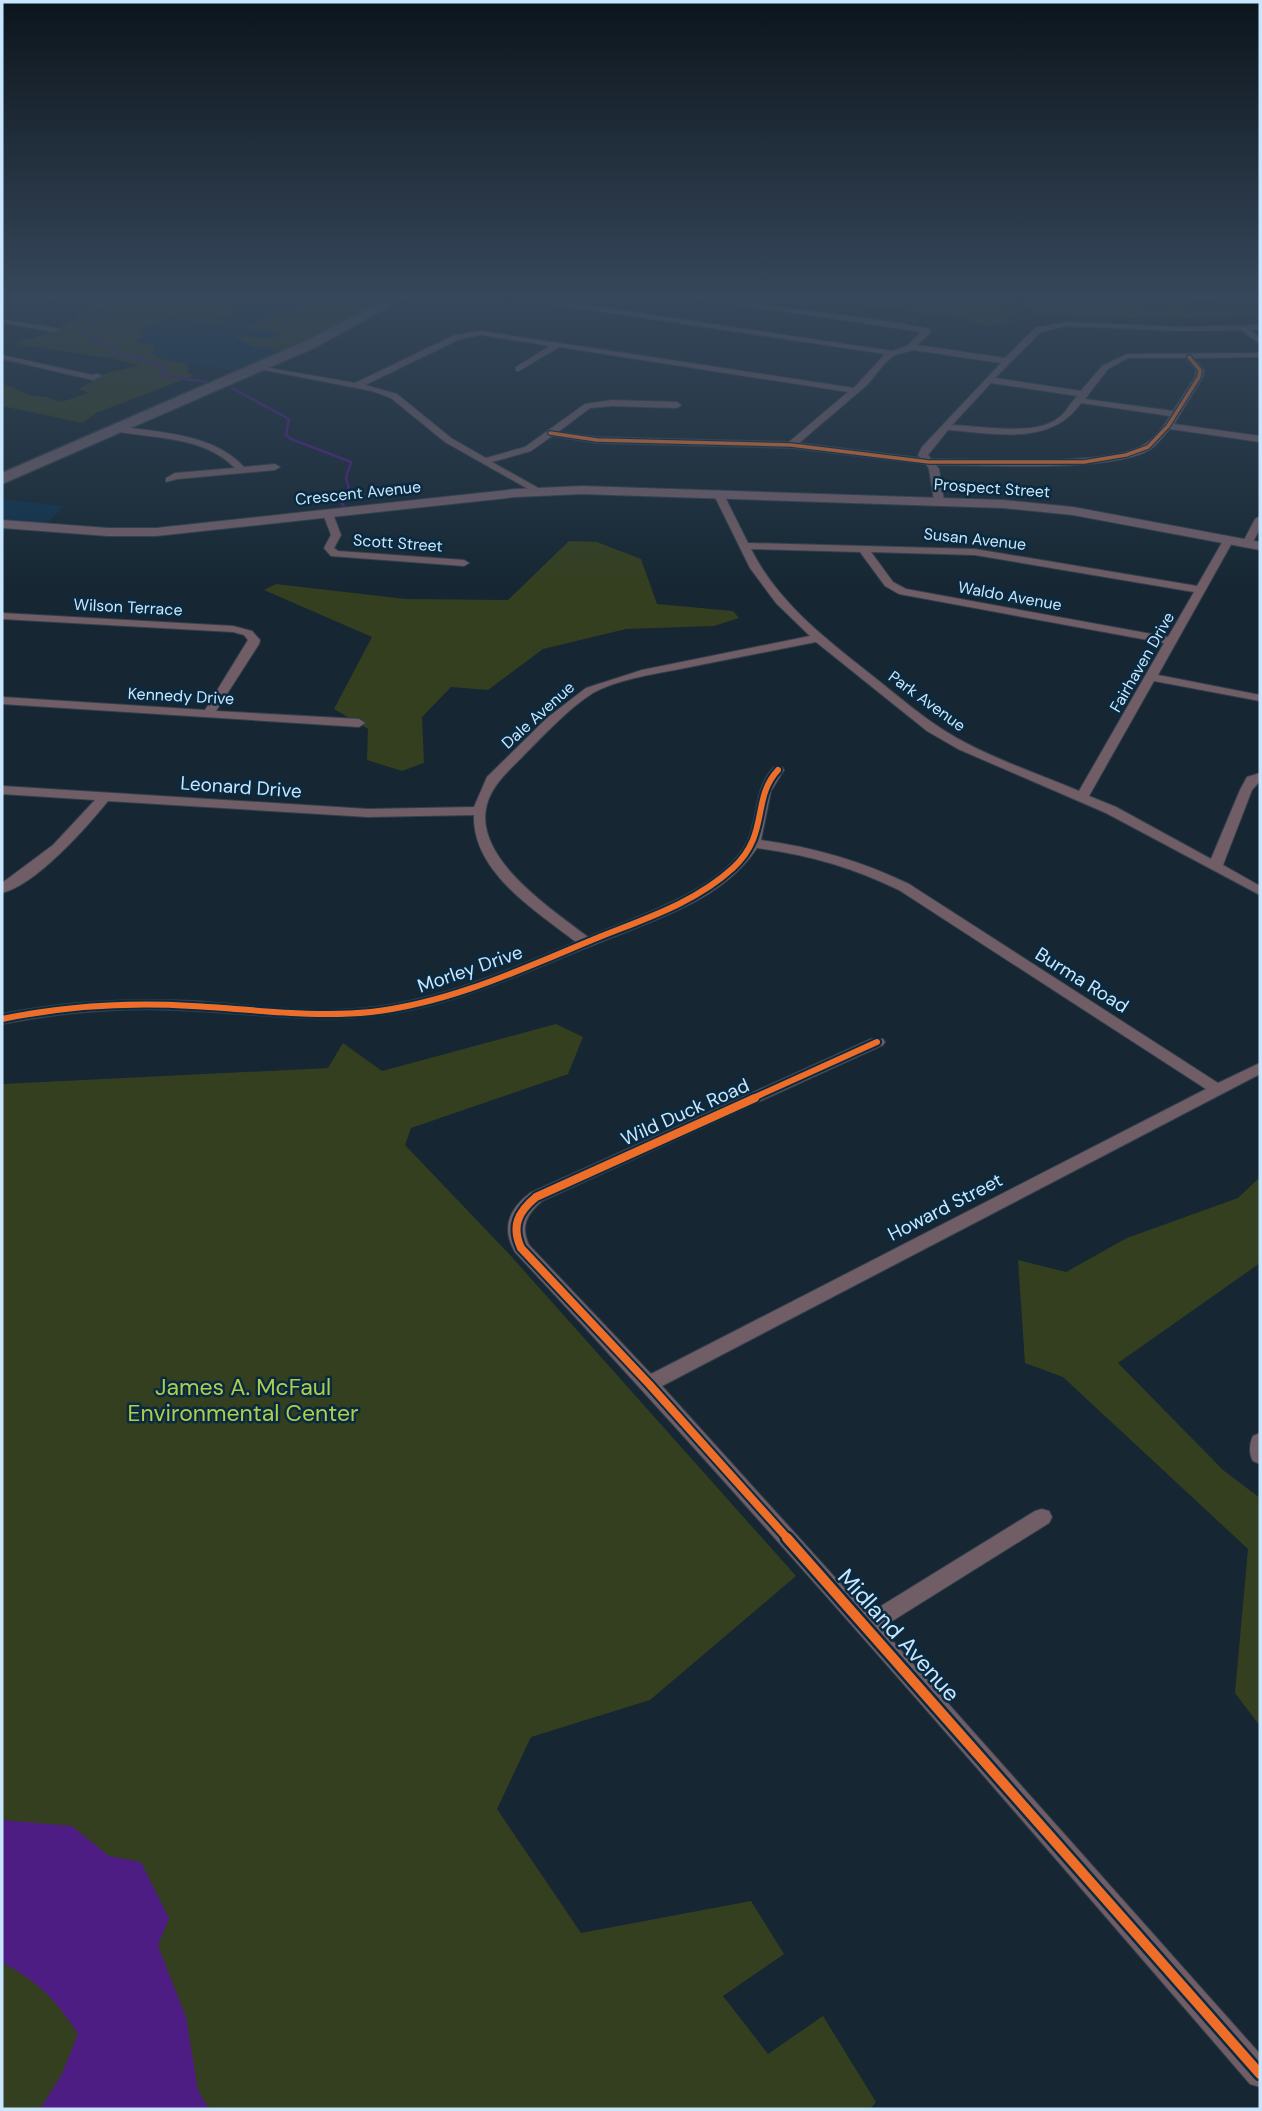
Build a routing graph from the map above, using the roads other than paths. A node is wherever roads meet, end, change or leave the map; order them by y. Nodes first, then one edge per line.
1 (197, 395) edge
2 (391, 395) edge
3 (848, 395) edge
4 (976, 395) edge
5 (1067, 395) edge
6 (1082, 395) edge
7 (1188, 395) edge
8 (1080, 397) junction
9 (677, 405) dead end
10 (1175, 414) junction
11 (1168, 426) junction
12 (948, 427) junction
13 (118, 429) junction
14 (550, 433) junction
15 (1260, 439) edge
16 (791, 445) junction
17 (484, 461) junction
18 (929, 462) junction
19 (275, 467) dead end
20 (240, 468) junction
21 (2, 479) edge
22 (169, 480) dead end
23 (537, 491) junction
24 (718, 493) junction
25 (939, 501) junction
26 (328, 514) junction
27 (1260, 519) edge
28 (2, 524) edge
29 (1228, 541) junction
30 (1254, 545) edge
31 (744, 546) junction
32 (862, 548) junction
33 (464, 563) dead end
34 (1201, 590) junction
35 (6, 616) edge
36 (2, 626) edge
37 (818, 638) junction
38 (1171, 641) junction
39 (1151, 677) junction
40 (1260, 698) edge
41 (2, 701) edge
42 (208, 714) junction
43 (359, 723) dead end
44 (778, 770) dead end
45 (1260, 777) edge
46 (2, 790) edge
47 (104, 797) junction
48 (1082, 797) junction
49 (477, 811) junction
50 (753, 843) junction
51 (1215, 867) junction
52 (2, 889) edge
53 (1260, 891) edge
54 (587, 943) junction
55 (2, 1019) edge
56 (877, 1042) dead end
57 (1260, 1068) edge
58 (1218, 1090) junction
59 (516, 1222) joint
60 (649, 1384) junction
61 (1260, 1441) edge
62 (1260, 1456) edge
63 (1042, 1517) dead end
64 (865, 1627) junction
65 (1260, 2074) edge

1 - 13 main road
2 - 17 street
3 - 16 street
4 - 12 street
5 - 8 street
6 - 8 street
7 - 10 street
8 - 10 street
8 - 12 street
9 - 14 street
10 - 11 street
11 - 15 street
11 - 18 street
12 - 18 street
13 - 20 street
13 - 21 main road
14 - 16 street
14 - 17 street
16 - 18 street
17 - 23 street
18 - 25 street
19 - 20 street
20 - 22 street
23 - 24 main road, Crescent Avenue
23 - 26 main road, Crescent Avenue
24 - 25 main road, Prospect Street
24 - 31 street, Park Avenue
25 - 29 main road, Prospect Street
26 - 28 main road, Crescent Avenue
26 - 33 street, Scott Street
27 - 30 street
29 - 30 main road, Prospect Street
29 - 34 street, Fairhaven Drive
31 - 32 street, Susan Avenue
31 - 37 street, Park Avenue
32 - 34 street, Susan Avenue
32 - 38 street, Waldo Avenue
34 - 38 street, Fairhaven Drive
35 - 36 street
35 - 42 street, Wilson Terrace
37 - 48 street, Park Avenue
37 - 49 street, Dale Avenue
38 - 39 street, Fairhaven Drive
39 - 40 street
39 - 48 street, Fairhaven Drive
41 - 42 street, Kennedy Drive
42 - 43 street, Kennedy Drive
44 - 50 street, Morley Drive
45 - 51 street
46 - 47 street, Leonard Drive
47 - 49 street, Leonard Drive
47 - 52 street
48 - 51 street, Park Avenue
49 - 54 street
50 - 54 street, Morley Drive
50 - 58 street, Burma Road
51 - 53 street, Park Avenue
54 - 55 street, Morley Drive
56 - 59 street, Wild Duck Road
57 - 58 street, Howard Street
58 - 60 street, Howard Street
59 - 60 street, Midland Avenue
60 - 64 street, Midland Avenue
61 - 62 street
63 - 64 street
64 - 65 street, Midland Avenue

